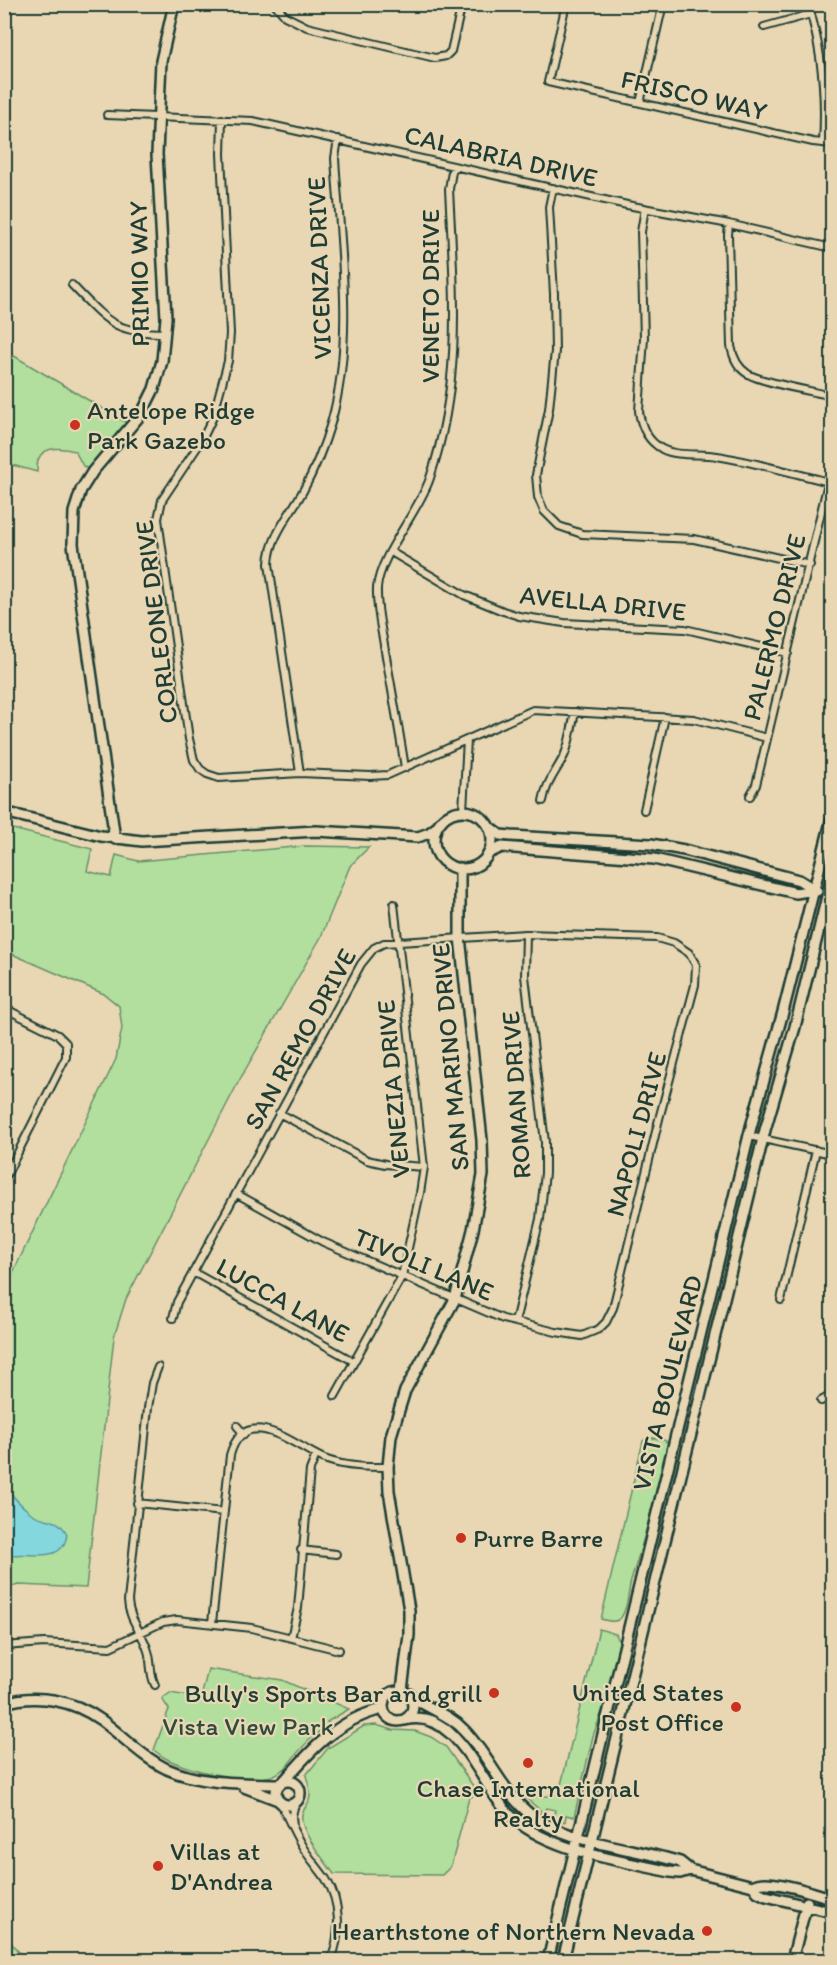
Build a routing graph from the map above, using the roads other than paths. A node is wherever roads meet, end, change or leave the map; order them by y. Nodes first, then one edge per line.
1 (174, 4) edge
2 (275, 4) edge
3 (462, 4) edge
4 (566, 4) edge
5 (663, 4) edge
6 (808, 4) edge
7 (811, 14) junction
8 (764, 27) dead end
9 (640, 103) junction
10 (107, 115) dead end
11 (158, 117) junction
12 (222, 118) junction
13 (338, 140) junction
14 (823, 143) junction
15 (832, 144) edge
16 (453, 166) junction
17 (553, 188) junction
18 (645, 208) junction
19 (729, 224) junction
20 (832, 248) edge
21 (72, 285) dead end
22 (166, 333) junction
23 (832, 396) edge
24 (832, 466) edge
25 (829, 482) junction
26 (391, 552) junction
27 (810, 565) junction
28 (788, 652) junction
29 (574, 712) junction
30 (665, 717) junction
31 (767, 738) junction
32 (467, 740) junction
33 (405, 768) junction
34 (300, 773) junction
35 (750, 796) dead end
36 (543, 801) dead end
37 (463, 810) junction
38 (644, 810) dead end
39 (4, 812) edge
40 (832, 818) edge
41 (437, 827) junction
42 (491, 828) junction
43 (418, 837) junction
44 (115, 839) junction
45 (435, 848) junction
46 (489, 853) junction
47 (460, 868) junction
48 (832, 876) edge
49 (814, 890) junction
50 (830, 895) edge
51 (394, 903) dead end
52 (526, 934) junction
53 (460, 937) junction
54 (399, 942) junction
55 (689, 953) joint
56 (4, 1008) edge
57 (74, 1039) dead end
58 (66, 1043) junction
59 (279, 1113) junction
60 (749, 1136) junction
61 (763, 1139) junction
62 (816, 1150) junction
63 (832, 1154) edge
64 (424, 1167) junction
65 (4, 1180) edge
66 (237, 1194) junction
67 (193, 1272) junction
68 (402, 1276) junction
69 (455, 1299) junction
70 (781, 1300) dead end
71 (173, 1318) dead end
72 (515, 1322) junction
73 (604, 1324) joint
74 (353, 1362) junction
75 (158, 1367) dead end
76 (832, 1395) edge
77 (335, 1396) dead end
78 (821, 1401) dead end
79 (237, 1426) dead end
80 (244, 1434) junction
81 (316, 1455) junction
82 (387, 1467) junction
83 (137, 1503) junction
84 (224, 1512) junction
85 (302, 1550) junction
86 (336, 1554) dead end
87 (212, 1623) junction
88 (140, 1634) junction
89 (291, 1638) junction
90 (4, 1646) edge
91 (339, 1650) dead end
92 (155, 1685) dead end
93 (406, 1692) junction
94 (4, 1702) edge
95 (383, 1709) junction
96 (405, 1720) junction
97 (302, 1761) junction
98 (230, 1783) junction
99 (281, 1783) junction
100 (298, 1786) junction
101 (279, 1801) junction
102 (295, 1803) junction
103 (293, 1827) junction
104 (578, 1836) junction
105 (592, 1840) junction
106 (575, 1849) junction
107 (589, 1853) junction
108 (690, 1870) junction
109 (753, 1886) junction
110 (809, 1892) junction
111 (832, 1898) edge
112 (806, 1905) junction
113 (832, 1911) edge
114 (331, 1960) edge
115 (548, 1960) edge
116 (563, 1960) edge
117 (792, 1960) edge

1 - 11 street, PRIMIO WAY
2 - 3 street
4 - 9 street, FRISCO WAY
5 - 9 street
6 - 7 street
7 - 8 street
7 - 14 street
9 - 14 street, FRISCO WAY
10 - 11 street, CALABRIA DRIVE
11 - 12 street, CALABRIA DRIVE
11 - 22 street, PRIMIO WAY
12 - 13 street, CALABRIA DRIVE
12 - 34 street, CORLEONE DRIVE
13 - 16 street, CALABRIA DRIVE
13 - 34 street, VICENZA DRIVE
14 - 15 street, FRISCO WAY
16 - 17 street, CALABRIA DRIVE
16 - 26 street, VENETO DRIVE
17 - 18 street, CALABRIA DRIVE
17 - 27 street
18 - 19 street, CALABRIA DRIVE
18 - 25 street
19 - 20 street, CALABRIA DRIVE
19 - 23 street
21 - 22 street
22 - 44 street, PRIMIO WAY
24 - 25 street, PALERMO DRIVE
25 - 27 street, PALERMO DRIVE
26 - 28 street, AVELLA DRIVE
26 - 33 street, VENETO DRIVE
27 - 28 street, PALERMO DRIVE
28 - 31 street, PALERMO DRIVE
29 - 30 street
29 - 32 street
29 - 36 street
30 - 31 street
30 - 38 street
31 - 35 street, PALERMO DRIVE
32 - 33 street
32 - 37 street
33 - 34 street
37 - 41 street
37 - 42 street
39 - 44 street
40 - 49 street, VISTA BOULEVARD
41 - 43 street
41 - 45 street
42 - 46 street
42 - 49 street
43 - 44 street
43 - 45 street
45 - 47 street
46 - 47 street
46 - 49 street
47 - 53 street, SAN MARINO DRIVE
48 - 50 street, VISTA BOULEVARD
49 - 50 street
49 - 60 street, VISTA BOULEVARD
50 - 61 street, VISTA BOULEVARD
51 - 54 street, VENEZIA DRIVE
52 - 53 street, SAN REMO DRIVE
52 - 55 street, SAN REMO DRIVE
52 - 72 street, ROMAN DRIVE
53 - 54 street, SAN REMO DRIVE
53 - 69 street, SAN MARINO DRIVE
54 - 59 street, SAN REMO DRIVE
54 - 64 street, VENEZIA DRIVE
55 - 73 street, NAPOLI DRIVE
56 - 58 street
57 - 58 street
58 - 65 street
59 - 64 street
59 - 66 street, SAN REMO DRIVE
60 - 61 street
60 - 104 street, VISTA BOULEVARD
61 - 62 street
61 - 105 street, VISTA BOULEVARD
62 - 63 street
62 - 70 street
64 - 68 street, VENEZIA DRIVE
66 - 67 street, SAN REMO DRIVE
66 - 68 street, TIVOLI LANE
67 - 71 street, SAN REMO DRIVE
67 - 74 street, LUCCA LANE
68 - 69 street, TIVOLI LANE
68 - 74 street, VENEZIA DRIVE
69 - 72 street, TIVOLI LANE
69 - 82 street, SAN MARINO DRIVE
72 - 73 street, TIVOLI LANE
74 - 77 street, VENEZIA DRIVE
75 - 83 street
76 - 78 street
79 - 80 street
80 - 81 street
80 - 84 street
81 - 82 street
81 - 85 street
82 - 93 street, SAN MARINO DRIVE
83 - 84 street
83 - 88 street
84 - 87 street
85 - 86 street
85 - 89 street
87 - 88 street
87 - 89 street
88 - 90 street
88 - 92 street
89 - 91 street
93 - 95 street
93 - 96 street
93 - 104 street
94 - 98 street
95 - 96 street
95 - 97 street
96 - 106 street
97 - 99 street
97 - 100 street
98 - 99 street
98 - 101 street
99 - 100 street
99 - 101 street
100 - 102 street
101 - 102 street
101 - 103 street
102 - 103 street
103 - 114 street
104 - 105 street
104 - 106 street, VISTA BOULEVARD
105 - 107 street, VISTA BOULEVARD
105 - 108 street
106 - 107 street
106 - 115 street, VISTA BOULEVARD
107 - 108 street
107 - 116 street, VISTA BOULEVARD
108 - 109 street
109 - 110 street
109 - 112 street
110 - 111 street
110 - 112 street
112 - 113 street
112 - 117 street

